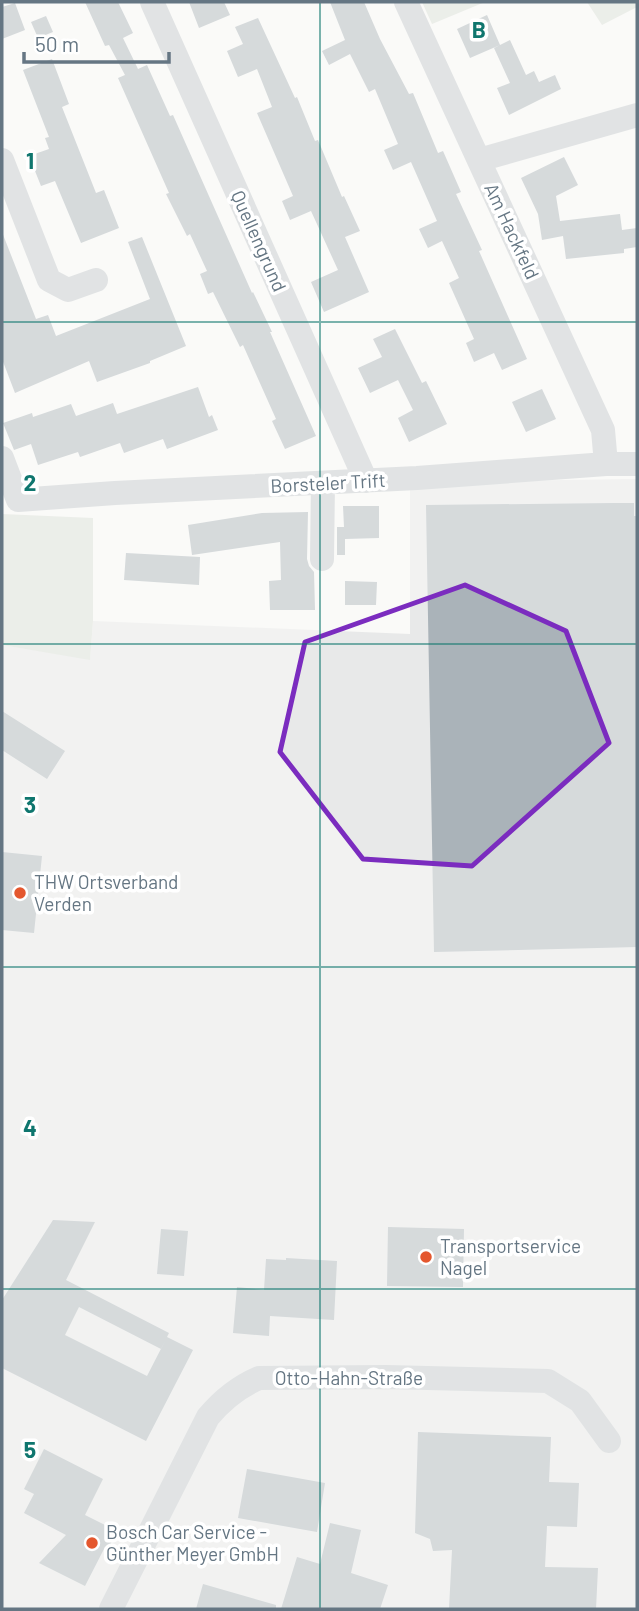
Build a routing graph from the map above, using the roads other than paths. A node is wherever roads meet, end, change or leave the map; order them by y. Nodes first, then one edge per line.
1 (152, 2) edge
2 (406, 2) edge
3 (637, 115) edge
4 (2, 160) edge
5 (479, 160) junction
6 (96, 280) dead end
7 (2, 458) edge
8 (606, 464) junction
9 (637, 464) edge
10 (366, 481) junction
11 (323, 483) junction
12 (322, 559) dead end
13 (609, 1441) dead end
14 (111, 1609) edge

1 - 10 street, Quellengrund
2 - 5 street, Am Hackfeld
3 - 5 street
4 - 6 street
5 - 8 street, Am Hackfeld
7 - 11 street, Borsteler Trift
8 - 9 street, Borsteler Trift
8 - 10 street, Borsteler Trift
10 - 11 street, Borsteler Trift
11 - 12 street
13 - 14 street, Otto-Hahn-Straße

